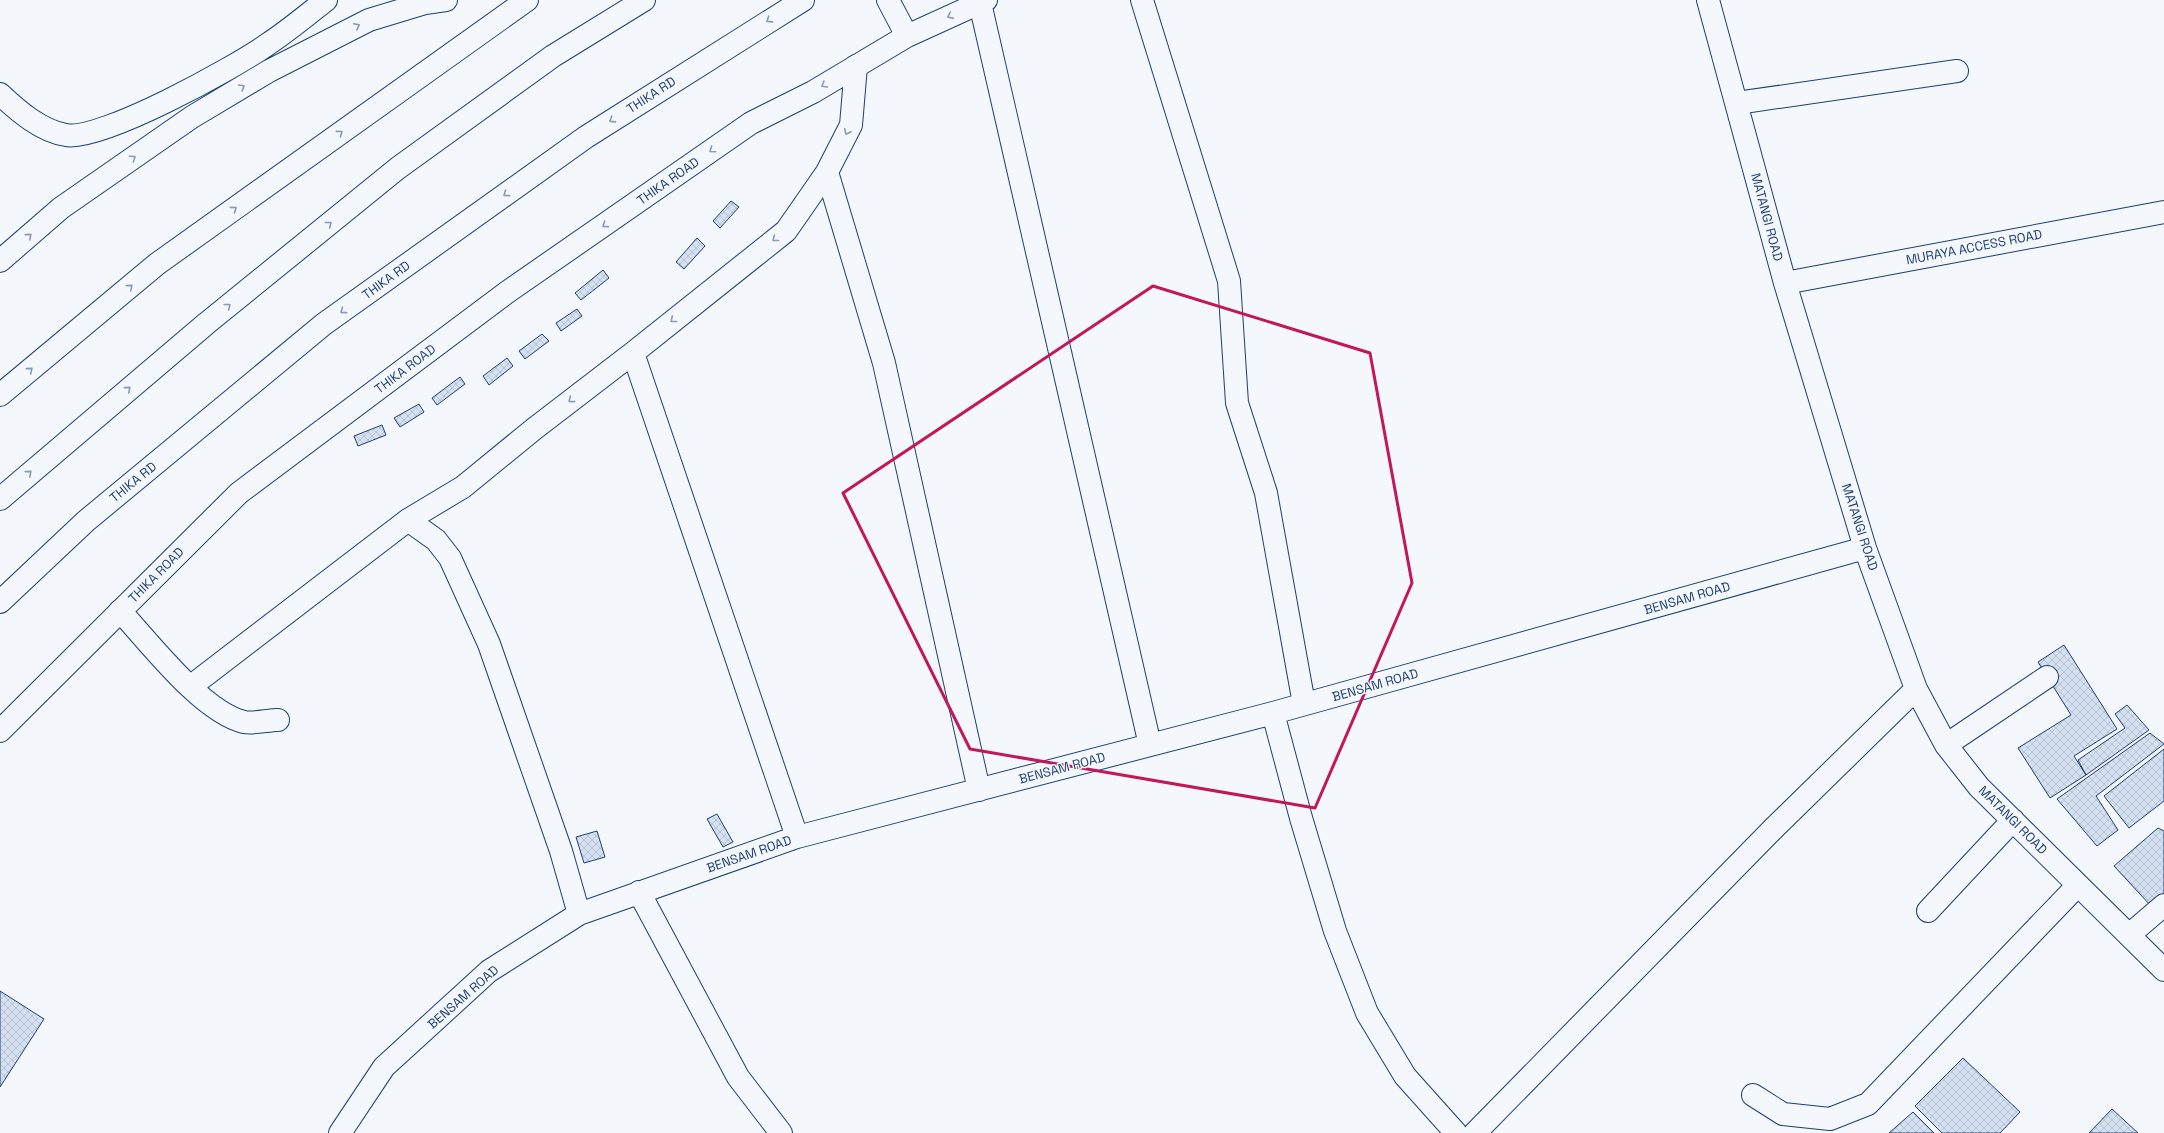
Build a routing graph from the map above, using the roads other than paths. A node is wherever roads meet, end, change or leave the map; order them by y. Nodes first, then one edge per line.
1 (326, 0) edge
2 (446, 0) edge
3 (527, 0) edge
4 (644, 0) edge
5 (803, 0) edge
6 (888, 0) edge
7 (1142, 0) edge
8 (1708, 0) edge
9 (983, 1) edge
10 (906, 36) junction
11 (856, 66) junction
12 (1957, 71) dead end
13 (0, 94) edge
14 (1737, 104) junction
15 (827, 172) junction
16 (2164, 212) edge
17 (0, 261) edge
18 (1785, 283) junction
19 (634, 353) junction
20 (0, 395) edge
21 (0, 499) edge
22 (408, 520) junction
23 (1865, 548) junction
24 (0, 602) edge
25 (120, 610) junction
26 (2047, 677) dead end
27 (190, 687) junction
28 (1916, 689) junction
29 (1304, 704) junction
30 (1273, 713) junction
31 (278, 720) dead end
32 (0, 731) edge
33 (1150, 745) junction
34 (1946, 745) junction
35 (979, 790) junction
36 (2013, 820) junction
37 (797, 837) junction
38 (2078, 885) junction
39 (639, 892) junction
40 (2164, 905) edge
41 (1928, 911) dead end
42 (579, 914) junction
43 (2129, 935) junction
44 (2164, 970) edge
45 (1753, 1095) dead end
46 (340, 1133) edge
47 (781, 1133) edge
48 (1456, 1133) edge
49 (1475, 1133) edge

1 - 13 main road
17 -> 2 main road
20 -> 3 main road
21 -> 4 main road
5 -> 24 main road, THIKA RD
6 - 10 main road
7 - 29 main road
8 - 14 main road, MATANGI ROAD
9 -> 10 main road, THIKA ROAD
9 - 33 main road
10 - 11 main road, THIKA ROAD
11 -> 15 main road
11 -> 25 main road, THIKA ROAD
12 - 14 main road
14 - 18 main road, MATANGI ROAD
15 -> 19 main road
15 - 35 main road
16 - 18 main road, MURAYA ACCESS ROAD
18 - 23 main road, MATANGI ROAD
19 -> 22 main road
19 - 37 main road
22 - 27 main road
22 - 42 main road
23 - 28 main road, MATANGI ROAD
23 - 29 main road, BENSAM ROAD
25 - 27 main road
25 - 32 main road, THIKA ROAD
26 - 34 main road
27 - 31 main road
28 - 34 main road, MATANGI ROAD
28 - 49 main road
29 - 30 main road, BENSAM ROAD
30 - 33 main road, BENSAM ROAD
30 - 48 main road
33 - 35 main road, BENSAM ROAD
34 - 36 main road, MATANGI ROAD
35 - 37 main road, BENSAM ROAD
36 - 38 main road, MATANGI ROAD
36 - 41 main road
37 - 39 main road, BENSAM ROAD
38 - 43 main road, MATANGI ROAD
38 - 45 main road
39 - 42 main road, BENSAM ROAD
39 - 47 main road
40 - 43 main road
42 - 46 main road, BENSAM ROAD
43 - 44 main road, MATANGI ROAD

